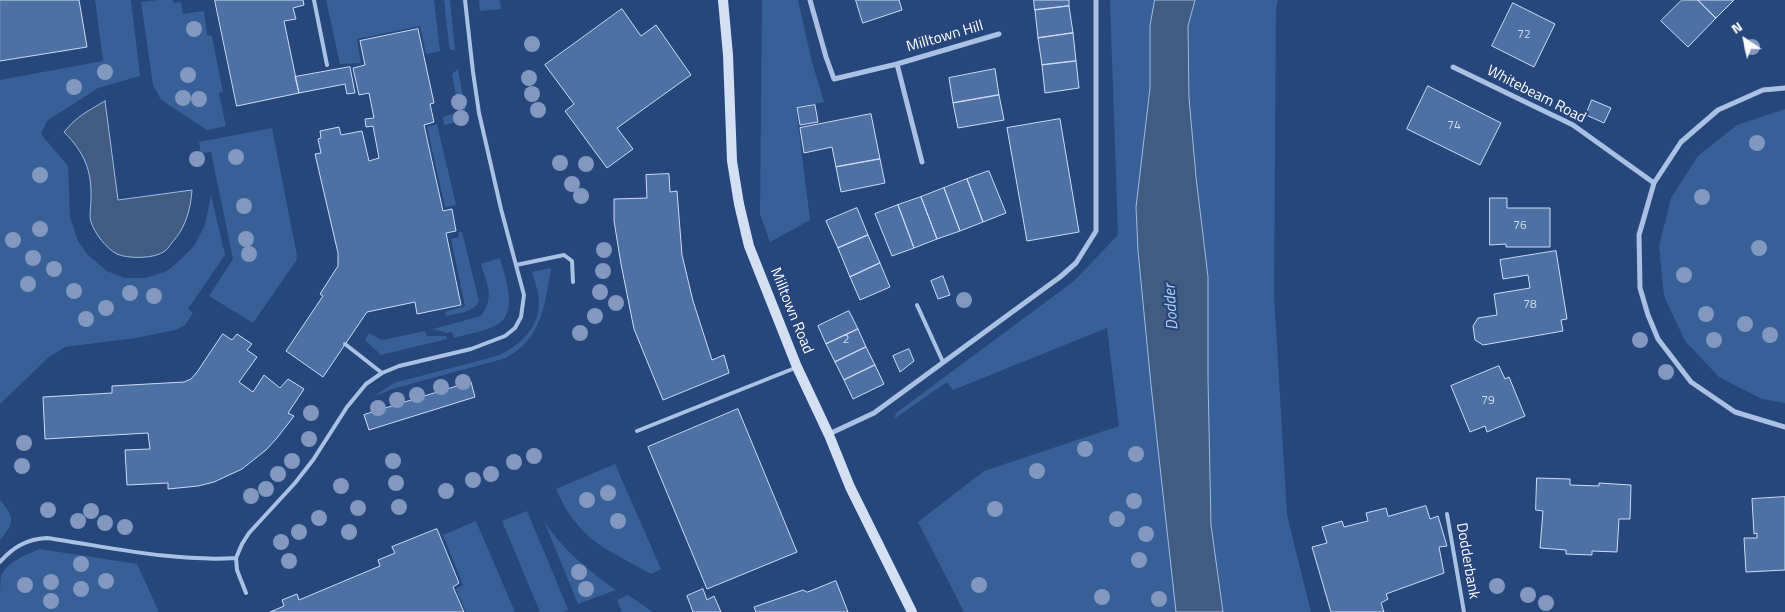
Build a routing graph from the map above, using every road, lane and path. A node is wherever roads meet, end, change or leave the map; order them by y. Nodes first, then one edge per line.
1 (314, 0) edge
2 (465, 0) edge
3 (723, 0) edge
4 (810, 0) edge
5 (1096, 0) edge
6 (999, 34) dead end
7 (897, 64) junction
8 (327, 65) dead end
9 (1453, 66) dead end
10 (1785, 88) edge
11 (922, 162) dead end
12 (1654, 183) junction
13 (516, 265) junction
14 (574, 282) dead end
15 (917, 306) dead end
16 (345, 344) dead end
17 (943, 362) junction
18 (798, 368) junction
19 (382, 373) junction
20 (1785, 427) edge
21 (637, 431) dead end
22 (829, 435) junction
23 (1447, 514) dead end
24 (236, 558) junction
25 (0, 562) edge
26 (246, 593) dead end
27 (912, 612) edge
28 (1464, 612) edge

1 - 8 lane
2 - 13 lane
3 - 18 main road, Milltown Road
4 - 7 street, Milltown Hill
5 - 17 street
6 - 7 street, Milltown Hill
7 - 11 street, Milltown Hill
9 - 12 street, Whitebeam Road
10 - 12 street
12 - 20 street
13 - 14 lane
13 - 19 lane
15 - 17 lane
16 - 19 lane
17 - 22 street
18 - 21 lane
18 - 22 main road, Milltown Road
19 - 24 lane
22 - 27 main road, Milltown Road
23 - 28 lane, Dodderbank
24 - 25 lane
24 - 26 lane

